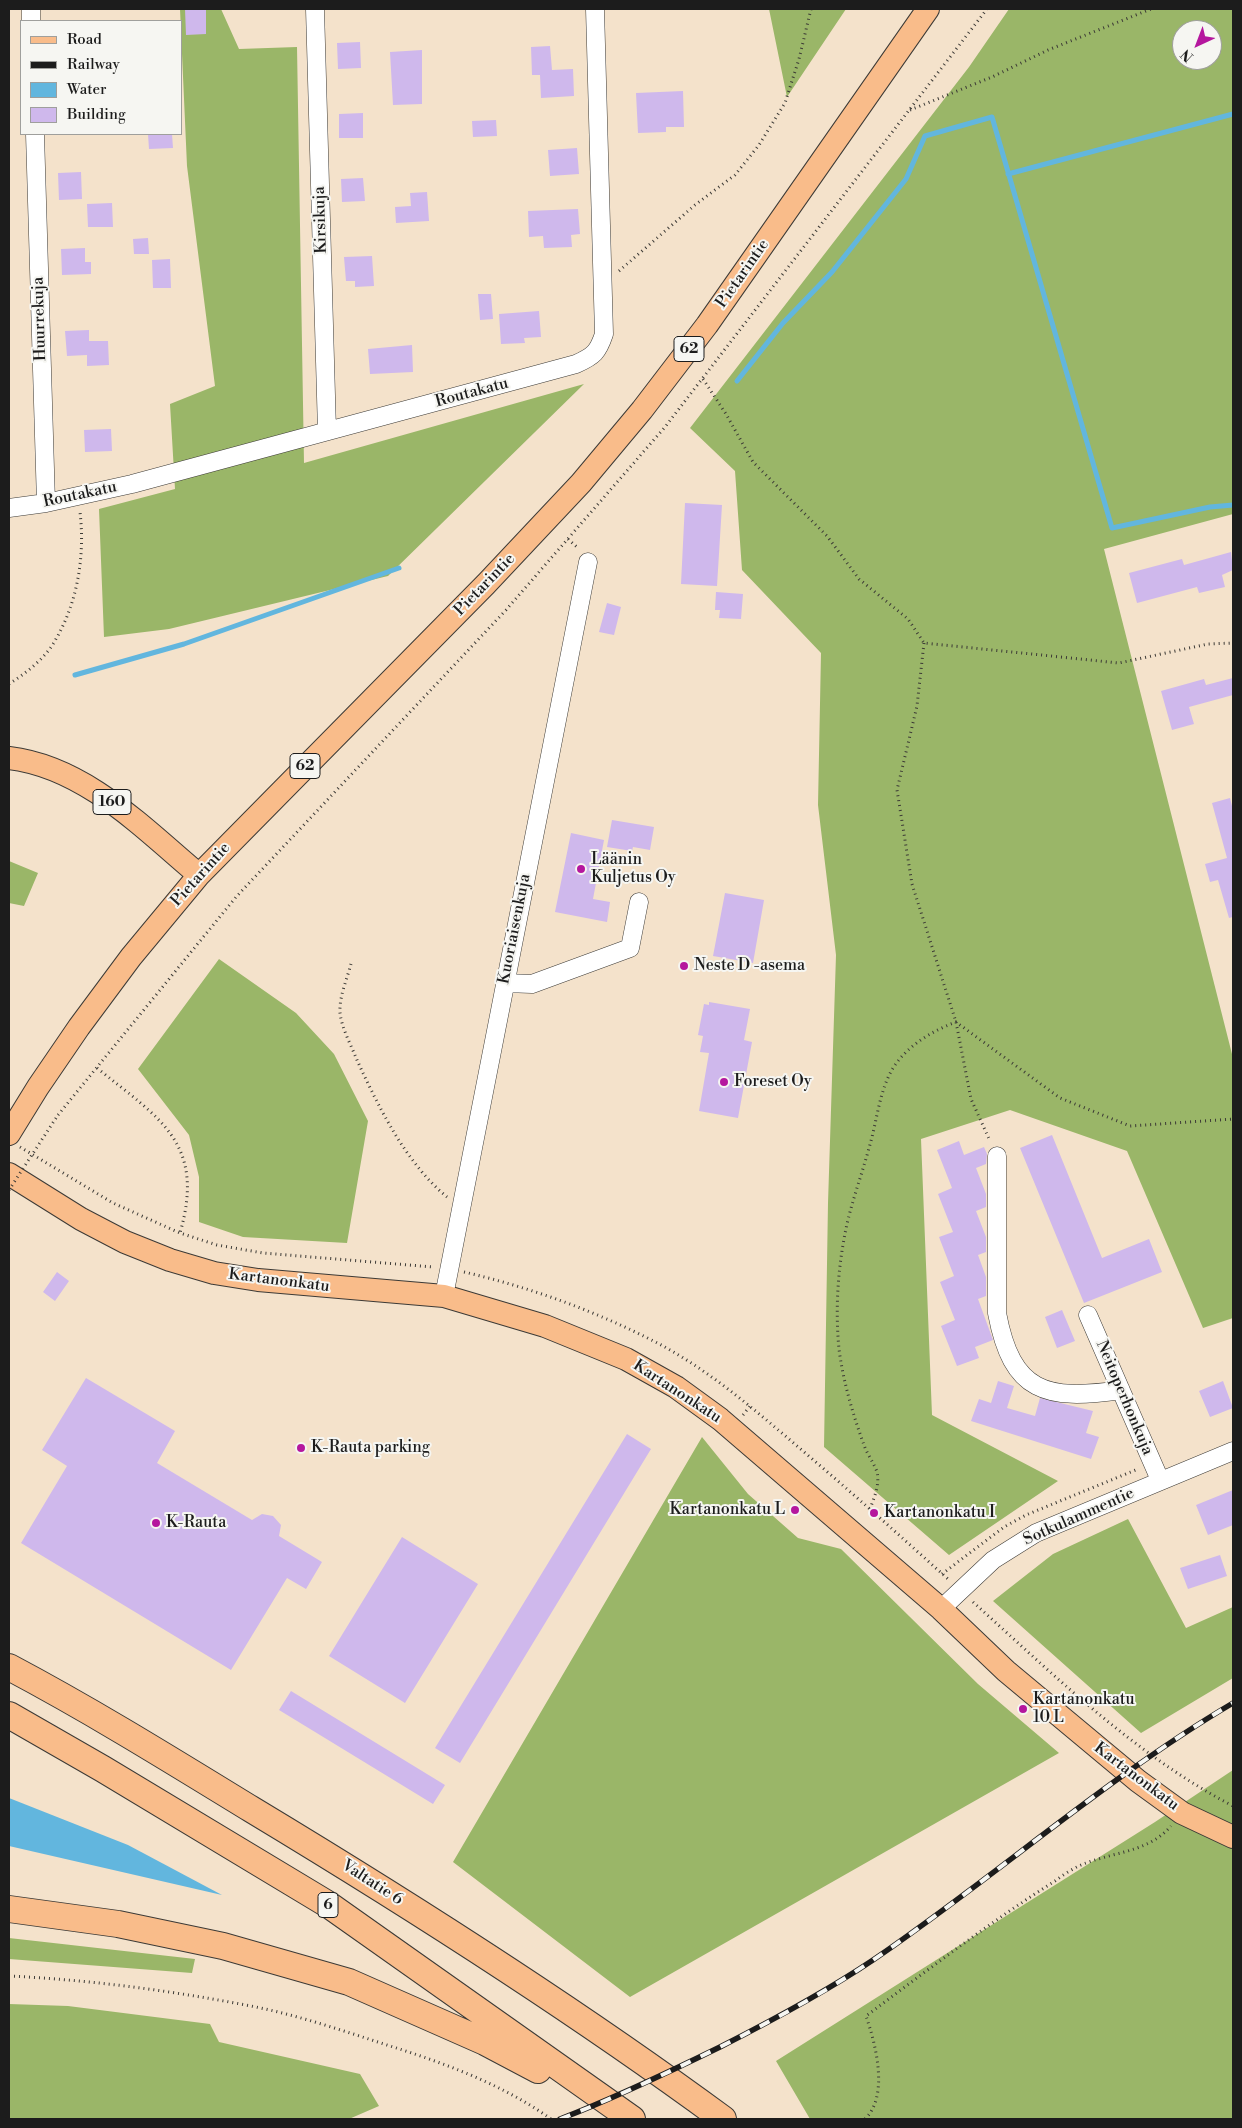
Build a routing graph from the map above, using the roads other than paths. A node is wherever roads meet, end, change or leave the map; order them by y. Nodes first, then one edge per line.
1 (315, 9) edge
2 (595, 9) edge
3 (928, 9) edge
4 (34, 135) edge
5 (328, 431) junction
6 (46, 503) junction
7 (9, 508) edge
8 (588, 562) dead end
9 (9, 758) edge
10 (199, 875) junction
11 (639, 902) dead end
12 (505, 983) junction
13 (13, 1139) edge
14 (998, 1156) road end
15 (9, 1174) edge
16 (444, 1296) junction
17 (1088, 1315) dead end
18 (1121, 1390) junction
19 (1233, 1451) edge
20 (1160, 1480) junction
21 (941, 1609) junction
22 (9, 1656) edge
23 (9, 1667) edge
24 (73, 1701) junction
25 (9, 1715) edge
26 (1233, 1837) edge
27 (9, 1909) edge
28 (632, 2119) edge
29 (723, 2119) edge

1 - 5 street, Kirsikuja
2 - 5 street, Routakatu
3 - 10 main road, Pietarintie / 62
4 - 6 street, Huurrekuja
5 - 6 street, Routakatu
6 - 7 street, Routakatu
8 - 12 street, Kuoriaisenkuja
9 - 10 main road, 160
10 - 13 main road, Pietarintie / 62
11 - 12 street
12 - 16 street, Kuoriaisenkuja
14 - 18 street
15 - 16 main road, Kartanonkatu
16 - 21 main road, Kartanonkatu
17 - 18 street, Neitoperhonkuja
18 - 20 street, Neitoperhonkuja
19 - 20 street, Sotkulammentie
20 - 21 street, Sotkulammentie
21 - 26 main road, Kartanonkatu
22 - 24 highway
23 - 24 highway, Valtatie 6
24 - 29 highway, Valtatie 6
25 - 28 highway, 6
27 - 28 highway

